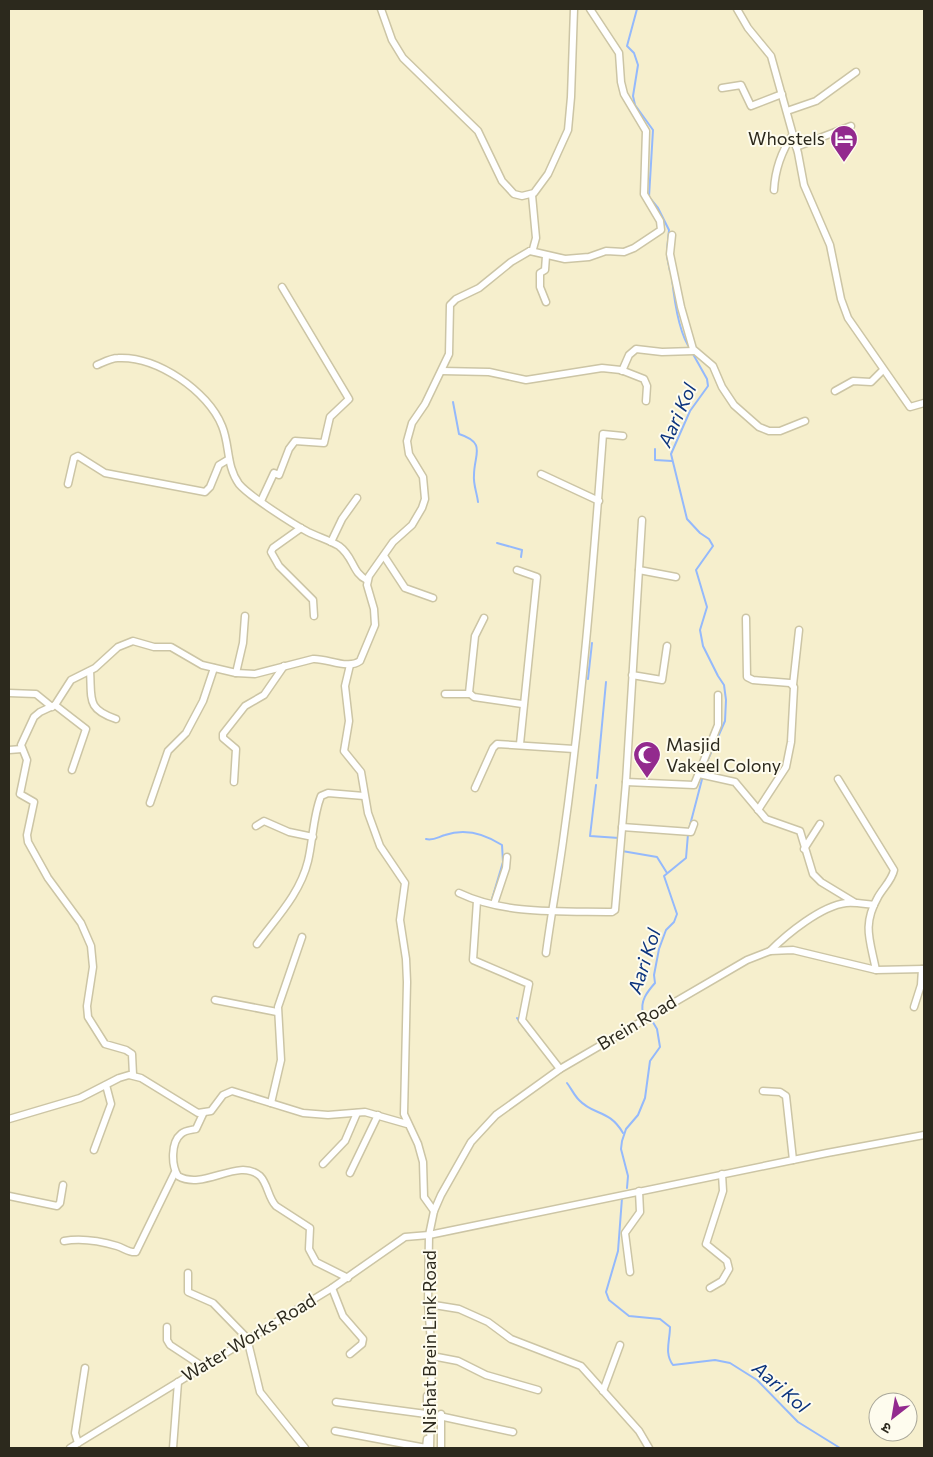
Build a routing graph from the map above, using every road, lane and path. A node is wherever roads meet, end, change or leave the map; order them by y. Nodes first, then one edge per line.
1 (381, 9) edge
2 (574, 9) edge
3 (590, 9) edge
4 (737, 9) edge
5 (856, 72) dead end
6 (722, 88) dead end
7 (782, 94) junction
8 (787, 111) junction
9 (850, 126) dead end
10 (793, 134) junction
11 (796, 147) junction
12 (774, 190) dead end
13 (532, 195) junction
14 (672, 235) dead end
15 (530, 251) junction
16 (546, 256) junction
17 (282, 287) dead end
18 (546, 302) dead end
19 (691, 351) junction
20 (97, 365) dead end
21 (622, 370) junction
22 (883, 370) junction
23 (442, 371) junction
24 (835, 391) dead end
25 (646, 401) dead end
26 (924, 403) edge
27 (805, 421) dead end
28 (623, 436) dead end
29 (229, 459) junction
30 (541, 474) dead end
31 (68, 484) dead end
32 (357, 498) dead end
33 (261, 501) junction
34 (599, 501) junction
35 (642, 520) dead end
36 (301, 528) junction
37 (331, 542) junction
38 (384, 556) junction
39 (517, 570) dead end
40 (639, 570) junction
41 (676, 576) dead end
42 (367, 580) junction
43 (433, 598) dead end
44 (245, 616) dead end
45 (314, 616) dead end
46 (484, 618) dead end
47 (746, 618) dead end
48 (799, 630) dead end
49 (666, 646) dead end
50 (350, 665) junction
51 (284, 666) junction
52 (214, 668) junction
53 (90, 671) junction
54 (236, 673) junction
55 (632, 675) junction
56 (793, 685) junction
57 (9, 692) edge
58 (445, 694) dead end
59 (470, 694) junction
60 (718, 695) dead end
61 (522, 704) junction
62 (54, 706) junction
63 (116, 719) dead end
64 (520, 744) junction
65 (22, 749) junction
66 (574, 749) junction
67 (9, 750) edge
68 (72, 770) dead end
69 (699, 774) junction
70 (838, 779) dead end
71 (234, 782) dead end
72 (626, 782) junction
73 (475, 788) dead end
74 (364, 796) junction
75 (150, 803) dead end
76 (758, 810) junction
77 (694, 824) dead end
78 (820, 824) dead end
79 (256, 826) dead end
80 (622, 827) junction
81 (313, 837) junction
82 (804, 849) junction
83 (507, 857) dead end
84 (459, 893) dead end
85 (477, 902) junction
86 (854, 902) junction
87 (494, 904) junction
88 (874, 905) junction
89 (551, 911) junction
90 (302, 937) dead end
91 (257, 944) dead end
92 (770, 951) junction
93 (546, 953) dead end
94 (923, 969) edge
95 (876, 970) junction
96 (215, 1000) dead end
97 (914, 1007) dead end
98 (277, 1012) junction
99 (560, 1069) junction
100 (133, 1075) junction
101 (106, 1085) junction
102 (763, 1091) dead end
103 (271, 1103) junction
104 (357, 1113) junction
105 (203, 1114) junction
106 (378, 1115) junction
107 (9, 1119) edge
108 (407, 1124) junction
109 (924, 1135) edge
110 (94, 1150) dead end
111 (793, 1160) junction
112 (323, 1164) dead end
113 (175, 1172) junction
114 (350, 1174) dead end
115 (722, 1174) junction
116 (62, 1185) dead end
117 (640, 1191) junction
118 (9, 1196) edge
119 (434, 1211) junction
120 (429, 1235) junction
121 (64, 1241) dead end
122 (630, 1272) dead end
123 (188, 1273) dead end
124 (348, 1278) junction
125 (332, 1288) junction
126 (710, 1288) dead end
127 (428, 1304) junction
128 (167, 1327) dead end
129 (247, 1338) junction
130 (620, 1345) dead end
131 (350, 1354) dead end
132 (432, 1356) junction
133 (202, 1366) junction
134 (85, 1368) dead end
135 (178, 1382) junction
136 (538, 1390) dead end
137 (603, 1391) junction
138 (336, 1402) dead end
139 (428, 1414) junction
140 (442, 1414) junction
141 (335, 1431) dead end
142 (513, 1432) dead end
143 (78, 1443) junction
144 (70, 1448) edge
145 (173, 1448) edge
146 (306, 1448) edge
147 (430, 1448) edge
148 (441, 1448) edge
149 (649, 1448) edge

1 - 13 street
2 - 13 street
3 - 16 street
4 - 7 street
5 - 8 street
6 - 7 street
7 - 8 street
8 - 10 street
9 - 11 street
10 - 11 street
10 - 12 street
11 - 22 street
13 - 15 street
14 - 19 street
15 - 16 street
15 - 23 street
16 - 18 street
17 - 33 street
19 - 21 street
19 - 27 street
20 - 29 street
21 - 23 street
21 - 25 street
22 - 24 street
22 - 26 street
23 - 38 street
28 - 34 street
29 - 31 street
29 - 33 street
30 - 34 street
32 - 37 street
33 - 36 street
34 - 66 street
35 - 40 street
36 - 37 street
36 - 45 street
37 - 42 street
38 - 42 street
38 - 43 street
39 - 61 street
40 - 41 street
40 - 55 street
42 - 50 street
44 - 54 street
46 - 59 street
47 - 56 street
48 - 56 street
49 - 55 street
50 - 51 street
50 - 74 street
51 - 54 street
51 - 71 street
52 - 53 street
52 - 54 street
52 - 75 street
53 - 62 street
53 - 63 street
55 - 72 street
56 - 76 street
57 - 62 street
58 - 59 street
59 - 61 street
60 - 69 street
61 - 64 street
62 - 65 street
62 - 68 street
64 - 66 street
64 - 73 street
65 - 67 street
65 - 100 street
66 - 89 street
69 - 72 street
69 - 76 street
70 - 88 street
72 - 80 street
74 - 81 street
74 - 108 street
76 - 82 street
77 - 80 street
78 - 82 street
79 - 81 street
80 - 89 street
81 - 91 street
82 - 86 street
83 - 87 street
84 - 85 street
85 - 87 street
85 - 99 street
86 - 88 street
86 - 92 street
87 - 89 street
88 - 95 street
89 - 93 street
90 - 98 street
92 - 95 street, Brein Road
92 - 99 street, Brein Road
94 - 95 street, Brein Road
94 - 97 street
96 - 98 street
98 - 103 street
99 - 119 street, Brein Road
100 - 101 street
100 - 105 street
101 - 107 street
101 - 110 street
102 - 111 street
103 - 104 street
103 - 105 street
104 - 106 street
104 - 112 street
105 - 113 street
106 - 108 street
106 - 114 street
108 - 119 street
109 - 111 street, Water Works Road
111 - 115 street, Water Works Road
113 - 121 street
113 - 124 street
115 - 117 street, Water Works Road
115 - 126 street
116 - 118 street
117 - 120 street, Water Works Road
117 - 122 street
119 - 120 street, Brein Road
120 - 124 street, Water Works Road
120 - 127 street, Nishat Brein Link Road
123 - 129 street
124 - 125 street, Water Works Road
125 - 129 street, Water Works Road
125 - 131 street
127 - 132 street, Nishat Brein Link Road
127 - 137 street
128 - 133 street
129 - 133 street, Water Works Road
129 - 146 street
130 - 137 street
132 - 136 street
132 - 139 street, Nishat Brein Link Road
133 - 135 street, Water Works Road
134 - 143 street
135 - 143 street, Water Works Road
135 - 145 street
137 - 149 street
138 - 139 street
139 - 140 street
139 - 141 street
139 - 147 street, Nishat Brein Link Road
140 - 142 street
140 - 148 street
143 - 144 street, Water Works Road

